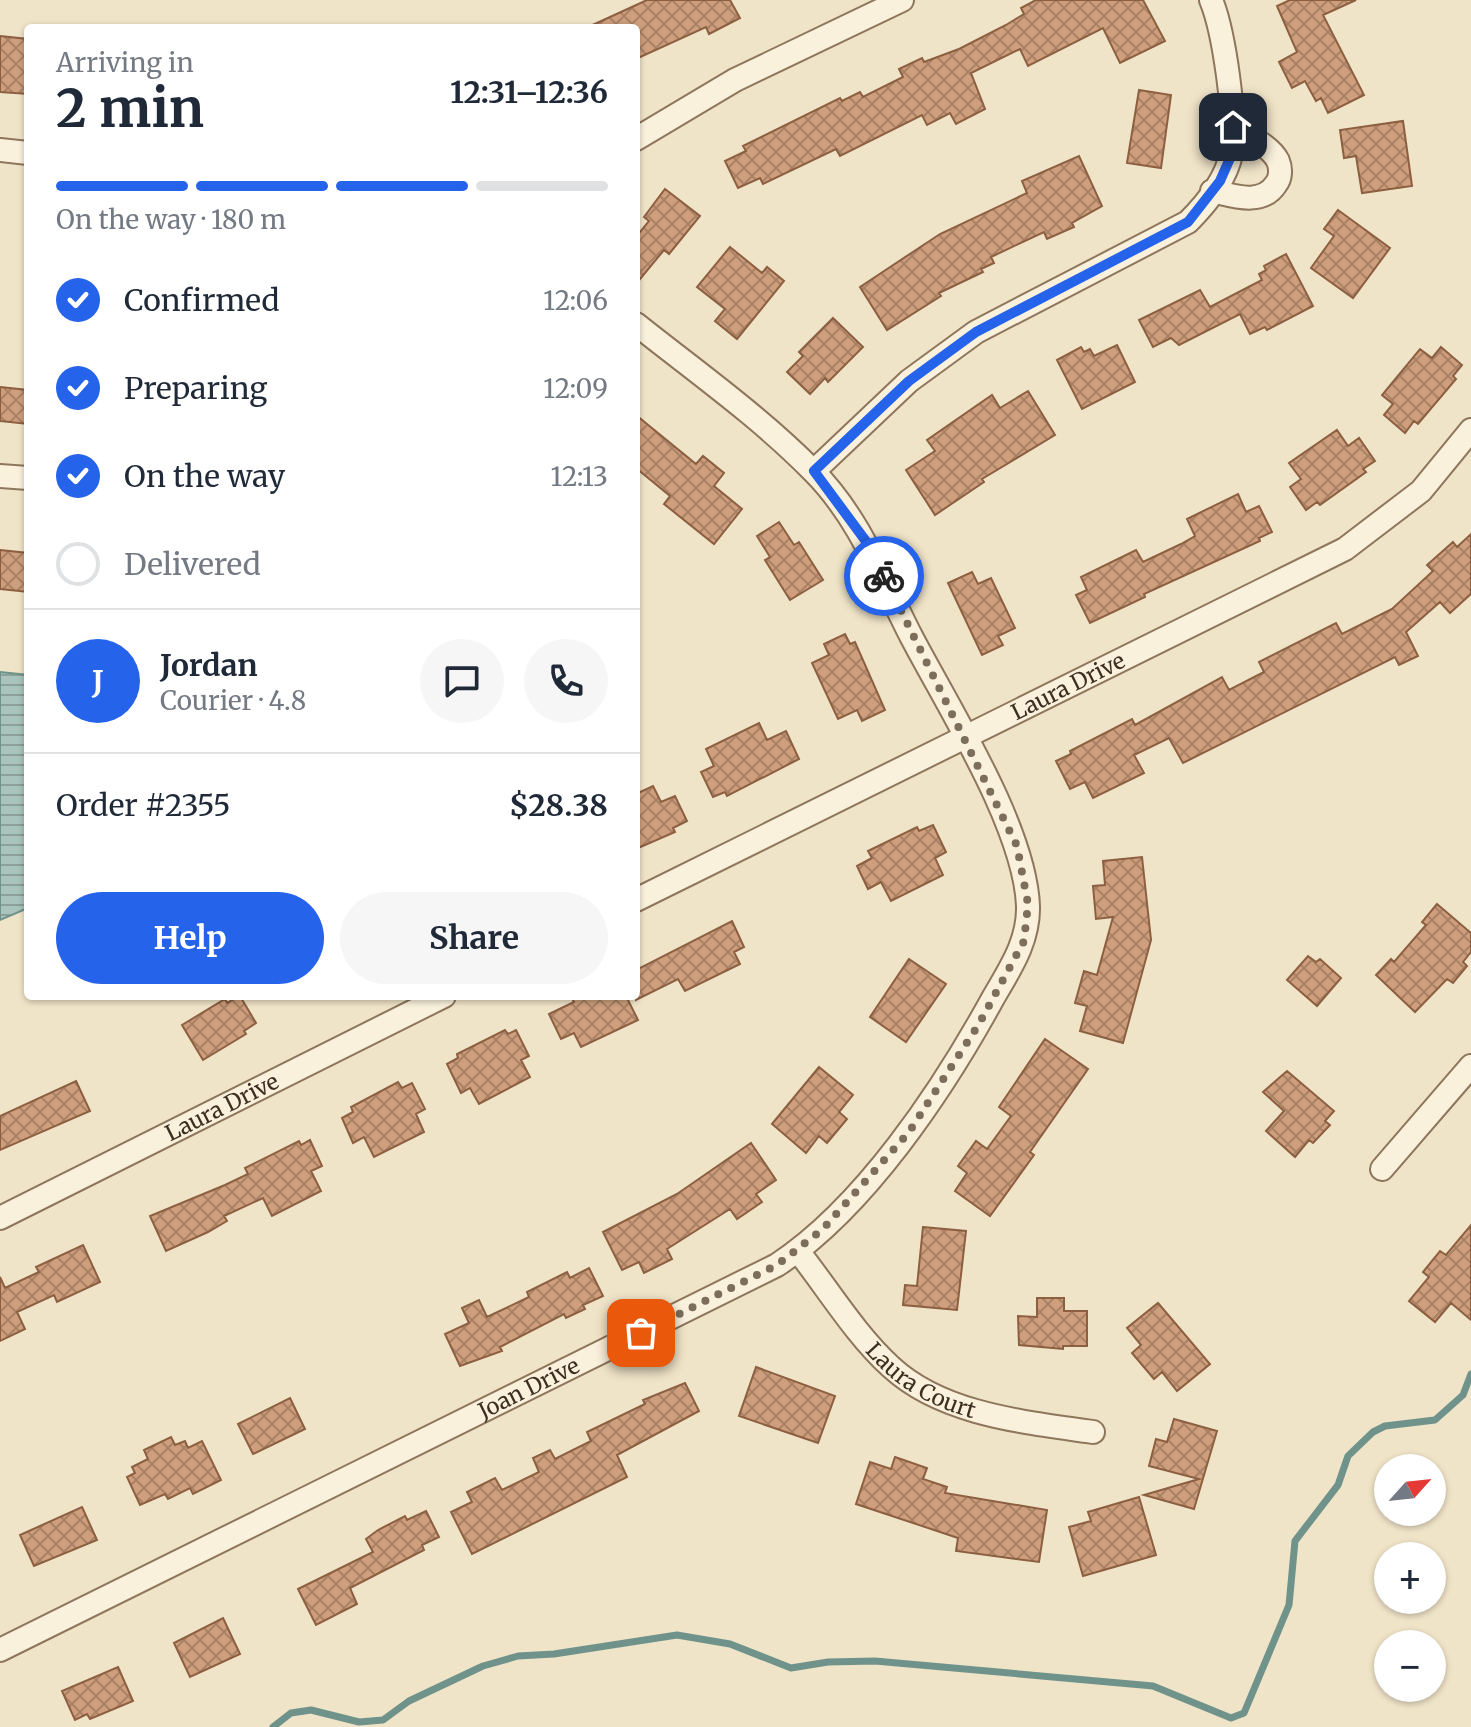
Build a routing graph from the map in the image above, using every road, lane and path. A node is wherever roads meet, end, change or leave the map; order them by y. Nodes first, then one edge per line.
1 (902, 0) edge
2 (1211, 0) edge
3 (1233, 127) junction
4 (640, 137) edge
5 (0, 150) edge
6 (24, 153) edge
7 (1212, 191) junction
8 (640, 327) edge
9 (1471, 430) edge
10 (814, 471) junction
11 (0, 476) edge
12 (24, 478) edge
13 (964, 735) junction
14 (640, 898) edge
15 (436, 1000) edge
16 (1471, 1066) edge
17 (1382, 1169) dead end
18 (0, 1218) edge
19 (798, 1251) junction
20 (1093, 1432) dead end
21 (0, 1650) edge

1 - 4 street
2 - 3 street
3 - 7 street
3 - 7 street
5 - 6 street
7 - 10 street
8 - 10 street, Joan Drive
9 - 13 street, Laura Drive
10 - 13 street, Joan Drive
11 - 12 street
13 - 14 street, Laura Drive
13 - 19 street, Joan Drive
15 - 18 street, Laura Drive
16 - 17 street
19 - 20 street, Laura Court
19 - 21 street, Joan Drive

